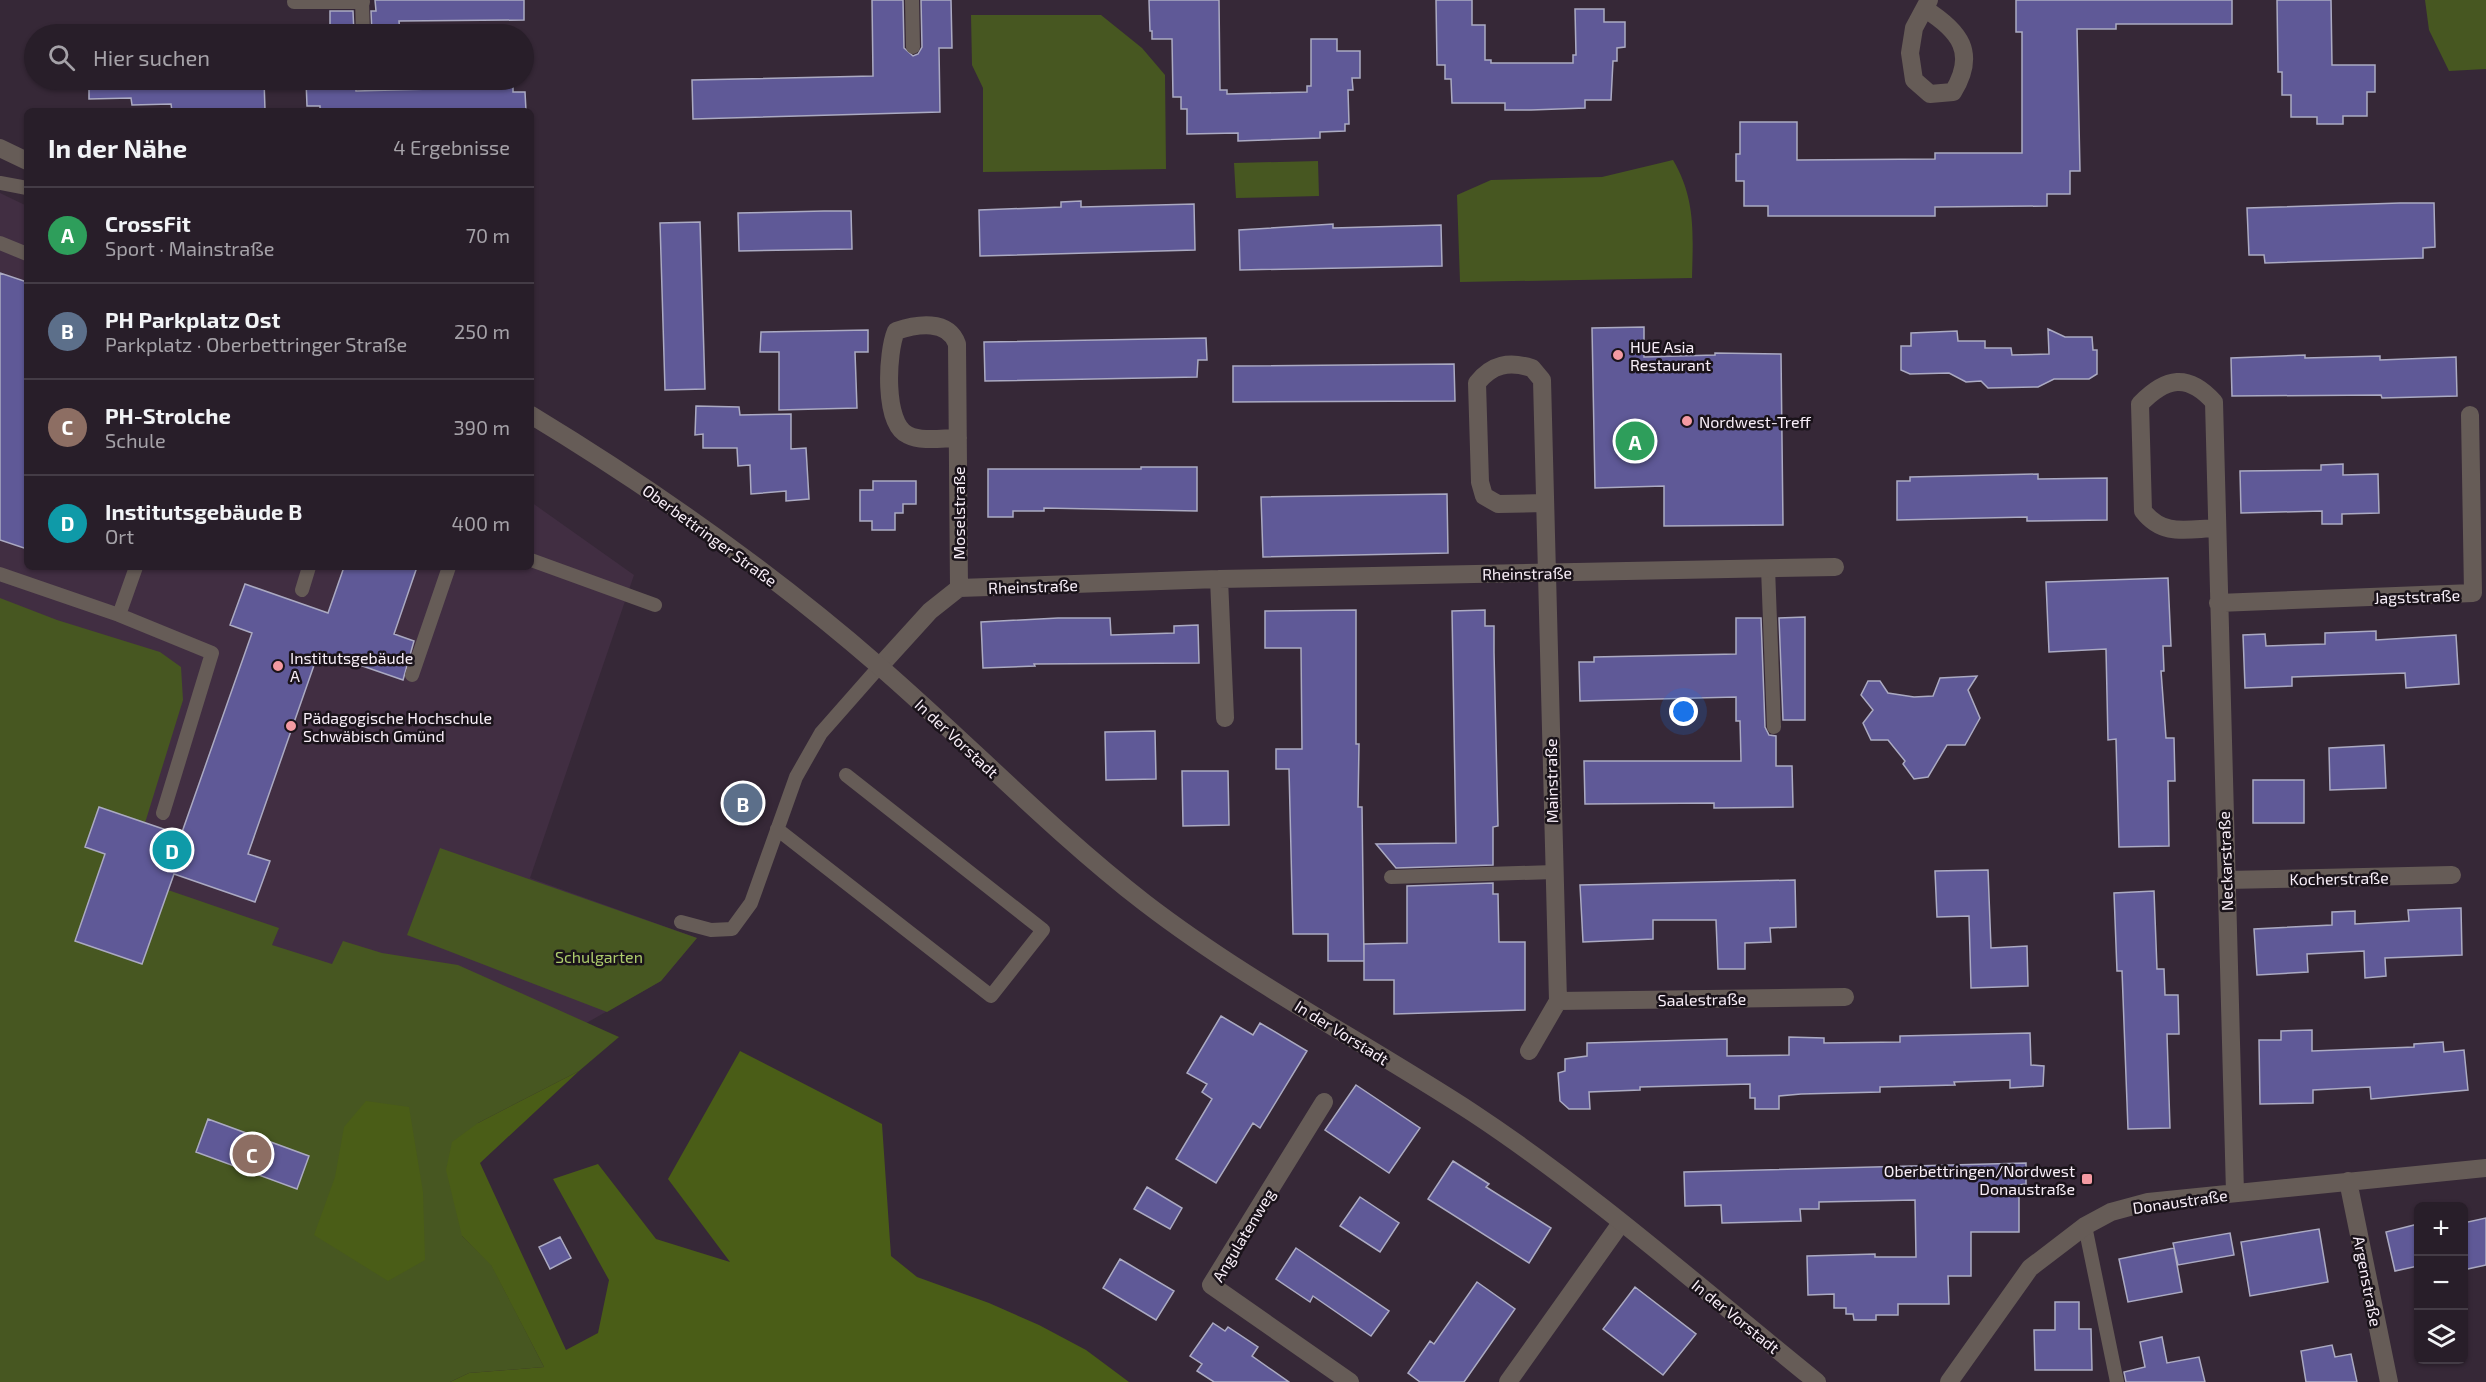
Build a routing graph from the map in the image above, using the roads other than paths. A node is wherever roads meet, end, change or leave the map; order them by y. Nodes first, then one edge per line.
1 (912, 0) edge
2 (362, 1) edge
3 (294, 2) dead end
4 (363, 24) edge
5 (912, 47) dead end
6 (0, 148) edge
7 (24, 160) edge
8 (0, 183) edge
9 (24, 187) edge
10 (0, 243) edge
11 (24, 253) edge
12 (2470, 415) dead end
13 (534, 417) edge
14 (958, 438) junction
15 (1545, 503) junction
16 (2216, 528) junction
17 (534, 561) edge
18 (1835, 567) dead end
19 (1768, 568) junction
20 (135, 570) edge
21 (308, 570) edge
22 (448, 570) edge
23 (1546, 573) junction
24 (0, 574) edge
25 (1219, 579) junction
26 (959, 588) junction
27 (302, 590) dead end
28 (2218, 603) junction
29 (655, 605) dead end
30 (119, 615) junction
31 (880, 666) junction
32 (412, 675) dead end
33 (1226, 718) dead end
34 (1774, 727) dead end
35 (846, 775) dead end
36 (163, 813) dead end
37 (777, 829) junction
38 (1554, 872) junction
39 (2452, 875) dead end
40 (1391, 877) dead end
41 (2226, 880) junction
42 (681, 922) dead end
43 (1845, 997) dead end
44 (1558, 1000) junction
45 (1528, 1051) dead end
46 (1324, 1102) dead end
47 (2486, 1168) edge
48 (2348, 1181) junction
49 (2235, 1193) junction
50 (1622, 1222) junction
51 (2085, 1226) junction
52 (1350, 1382) edge
53 (1508, 1382) edge
54 (1817, 1382) edge
55 (1948, 1382) edge
56 (2117, 1382) edge
57 (2389, 1382) edge

1 - 5 lane
2 - 3 lane
2 - 4 lane
6 - 7 street
8 - 9 lane
10 - 11 lane
12 - 28 street, Jagststraße
13 - 31 street, Oberbettringer Straße
14 - 14 street, Moselstraße
14 - 26 street, Moselstraße
15 - 15 street, Mainstraße
15 - 23 street, Mainstraße
16 - 16 street, Neckarstraße
16 - 28 street, Neckarstraße
17 - 29 lane
18 - 19 street, Rheinstraße
19 - 23 street, Rheinstraße
19 - 34 lane
20 - 30 lane
21 - 27 lane
22 - 32 lane
23 - 25 street, Rheinstraße
23 - 38 street, Mainstraße
24 - 30 lane
25 - 26 street, Rheinstraße
25 - 33 street
26 - 31 street
28 - 41 street, Neckarstraße
30 - 36 lane
31 - 37 lane
31 - 50 street, In der Vorstadt
35 - 37 lane
37 - 42 lane
38 - 40 lane
38 - 44 street, Mainstraße
39 - 41 street, Kocherstraße
41 - 49 street, Neckarstraße
43 - 44 street, Saalestraße
44 - 45 street
46 - 52 street, Angulatenweg
47 - 48 street, Donaustraße
48 - 49 street, Donaustraße
48 - 57 street, Argenstraße
49 - 51 street, Donaustraße
50 - 53 street
50 - 54 street, In der Vorstadt
51 - 55 street, Donaustraße
51 - 56 lane

